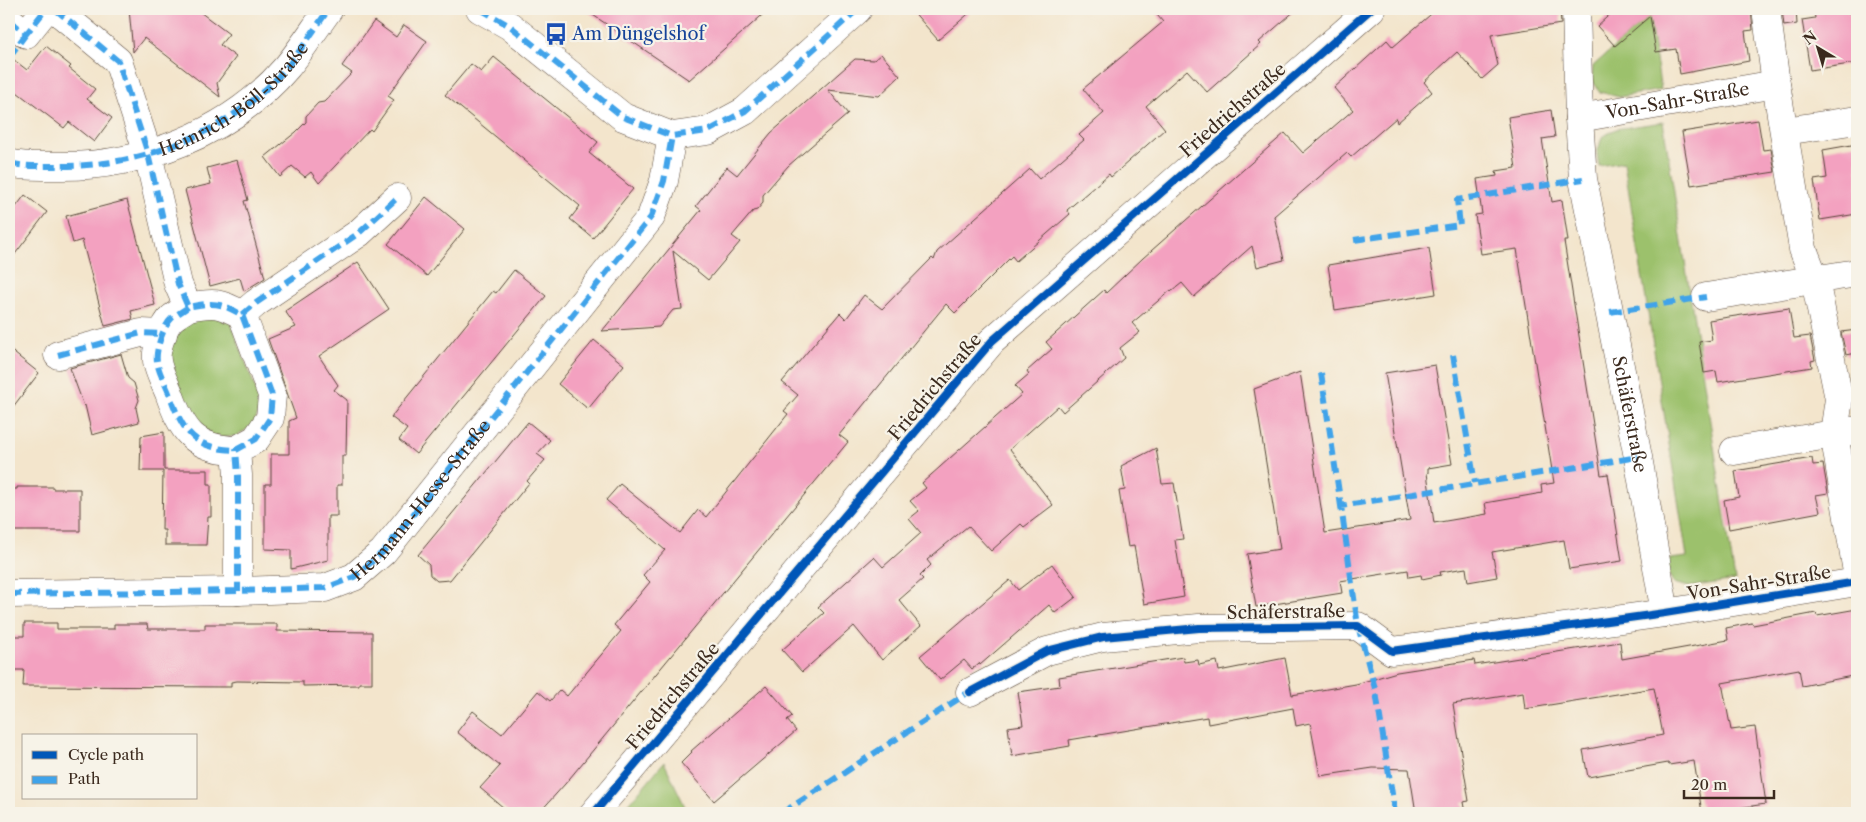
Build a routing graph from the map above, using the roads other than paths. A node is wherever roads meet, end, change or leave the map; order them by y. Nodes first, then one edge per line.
1 (46, 9) edge
2 (55, 9) edge
3 (329, 9) edge
4 (480, 9) edge
5 (858, 9) edge
6 (1370, 9) edge
7 (1576, 9) edge
8 (1766, 9) edge
9 (9, 20) edge
10 (1776, 84) junction
11 (1579, 118) junction
12 (1857, 120) edge
13 (1785, 131) junction
14 (672, 136) junction
15 (148, 154) junction
16 (9, 163) edge
17 (397, 198) dead end
18 (1857, 273) edge
19 (1815, 280) junction
20 (1706, 297) dead end
21 (188, 308) junction
22 (242, 315) junction
23 (163, 334) junction
24 (58, 355) dead end
25 (1846, 432) edge
26 (236, 450) junction
27 (1734, 451) dead end
28 (1857, 572) edge
29 (1857, 582) edge
30 (238, 591) junction
31 (9, 594) edge
32 (1665, 613) junction
33 (970, 692) dead end
34 (594, 813) edge

1 - 9 street
2 - 15 street, Heinrich-Böll-Straße
3 - 15 street, Heinrich-Böll-Straße
4 - 14 street
5 - 14 street
6 - 34 street, Friedrichstraße
7 - 11 street, Schäferstraße
8 - 10 street, Von-Sahr-Straße
10 - 11 street, Von-Sahr-Straße
10 - 13 street, Von-Sahr-Straße
11 - 32 street, Schäferstraße
12 - 13 street
13 - 19 street, Von-Sahr-Straße
14 - 30 street, Hermann-Hesse-Straße
15 - 16 street, Heinrich-Böll-Straße
15 - 21 street
17 - 22 street
18 - 19 street
19 - 20 street
19 - 25 street, Von-Sahr-Straße
21 - 22 street
21 - 23 street
22 - 26 street
23 - 24 street
23 - 26 street
25 - 27 street
25 - 28 street, Von-Sahr-Straße
26 - 30 street
29 - 32 street, Von-Sahr-Straße
30 - 31 street, Hermann-Hesse-Straße
32 - 33 street, Schäferstraße

